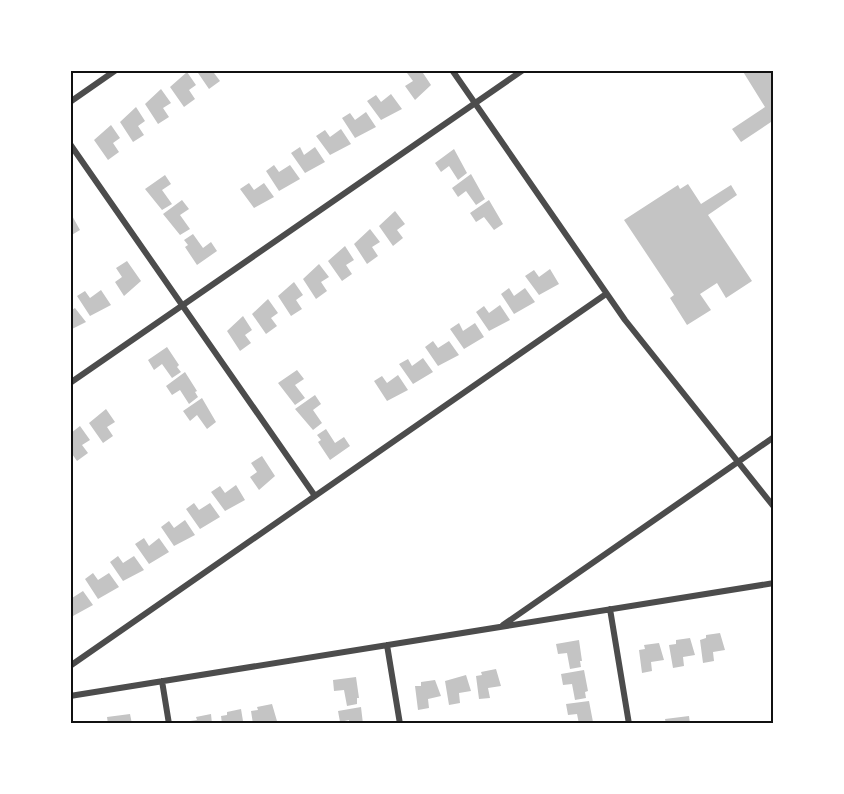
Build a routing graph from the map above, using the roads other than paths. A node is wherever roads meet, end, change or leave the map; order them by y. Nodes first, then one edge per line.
1 (116, 70) edge
2 (452, 70) edge
3 (523, 70) edge
4 (70, 102) edge
5 (475, 104) junction
6 (70, 144) edge
7 (606, 294) junction
8 (183, 306) junction
9 (70, 383) edge
10 (774, 437) edge
11 (738, 462) junction
12 (315, 496) junction
13 (774, 507) edge
14 (774, 583) edge
15 (610, 609) junction
16 (500, 627) junction
17 (387, 645) junction
18 (70, 666) edge
19 (162, 681) junction
20 (70, 696) edge
21 (169, 723) edge
22 (399, 723) edge
23 (629, 723) edge

1 - 4 street
2 - 5 street
3 - 5 street
5 - 7 street
5 - 8 street
6 - 8 street
7 - 11 street
7 - 12 street
8 - 9 street
8 - 12 street
10 - 11 street
11 - 13 street
11 - 16 street
12 - 18 street
14 - 15 street
15 - 16 street
15 - 23 street
16 - 17 street
17 - 19 street
17 - 22 street
19 - 20 street
19 - 21 street

